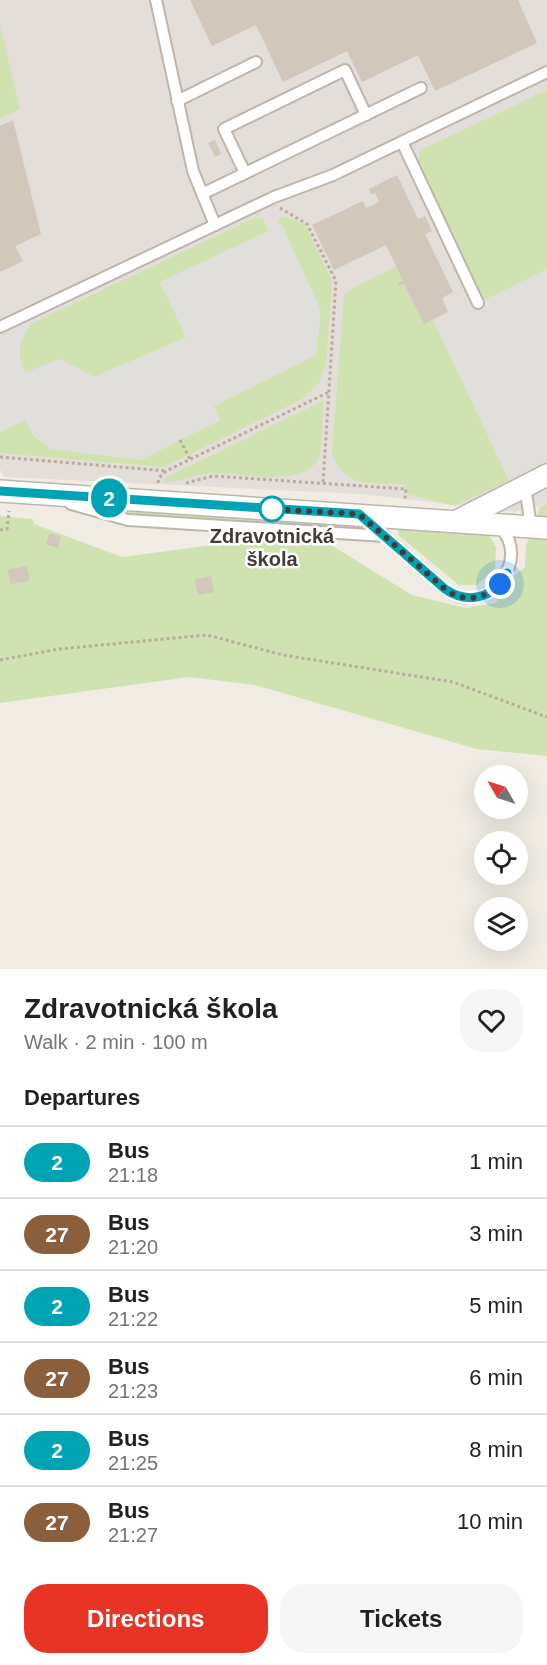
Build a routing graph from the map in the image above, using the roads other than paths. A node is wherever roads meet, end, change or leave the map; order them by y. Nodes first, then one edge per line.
1 (156, 0) edge
2 (256, 62) dead end
3 (547, 72) edge
4 (421, 88) dead end
5 (177, 101) junction
6 (366, 115) junction
7 (402, 142) junction
8 (245, 174) junction
9 (202, 194) junction
10 (215, 225) junction
11 (478, 303) dead end
12 (0, 327) edge
13 (547, 475) edge
14 (525, 486) junction
15 (6, 492) edge
16 (33, 493) junction
17 (359, 514) junction
18 (458, 521) junction
19 (494, 524) junction
20 (539, 528) edge
21 (385, 536) junction

1 - 5 lane
2 - 5 lane
3 - 7 lane
4 - 6 lane
5 - 9 lane
6 - 8 lane
6 - 8 lane
7 - 10 lane
7 - 11 lane
8 - 9 lane
9 - 10 lane
10 - 12 lane
13 - 14 street
14 - 18 street
14 - 20 lane
15 - 16 street
16 - 17 street
16 - 21 lane
17 - 18 street
17 - 21 lane
18 - 19 street
19 - 20 street
19 - 21 lane

